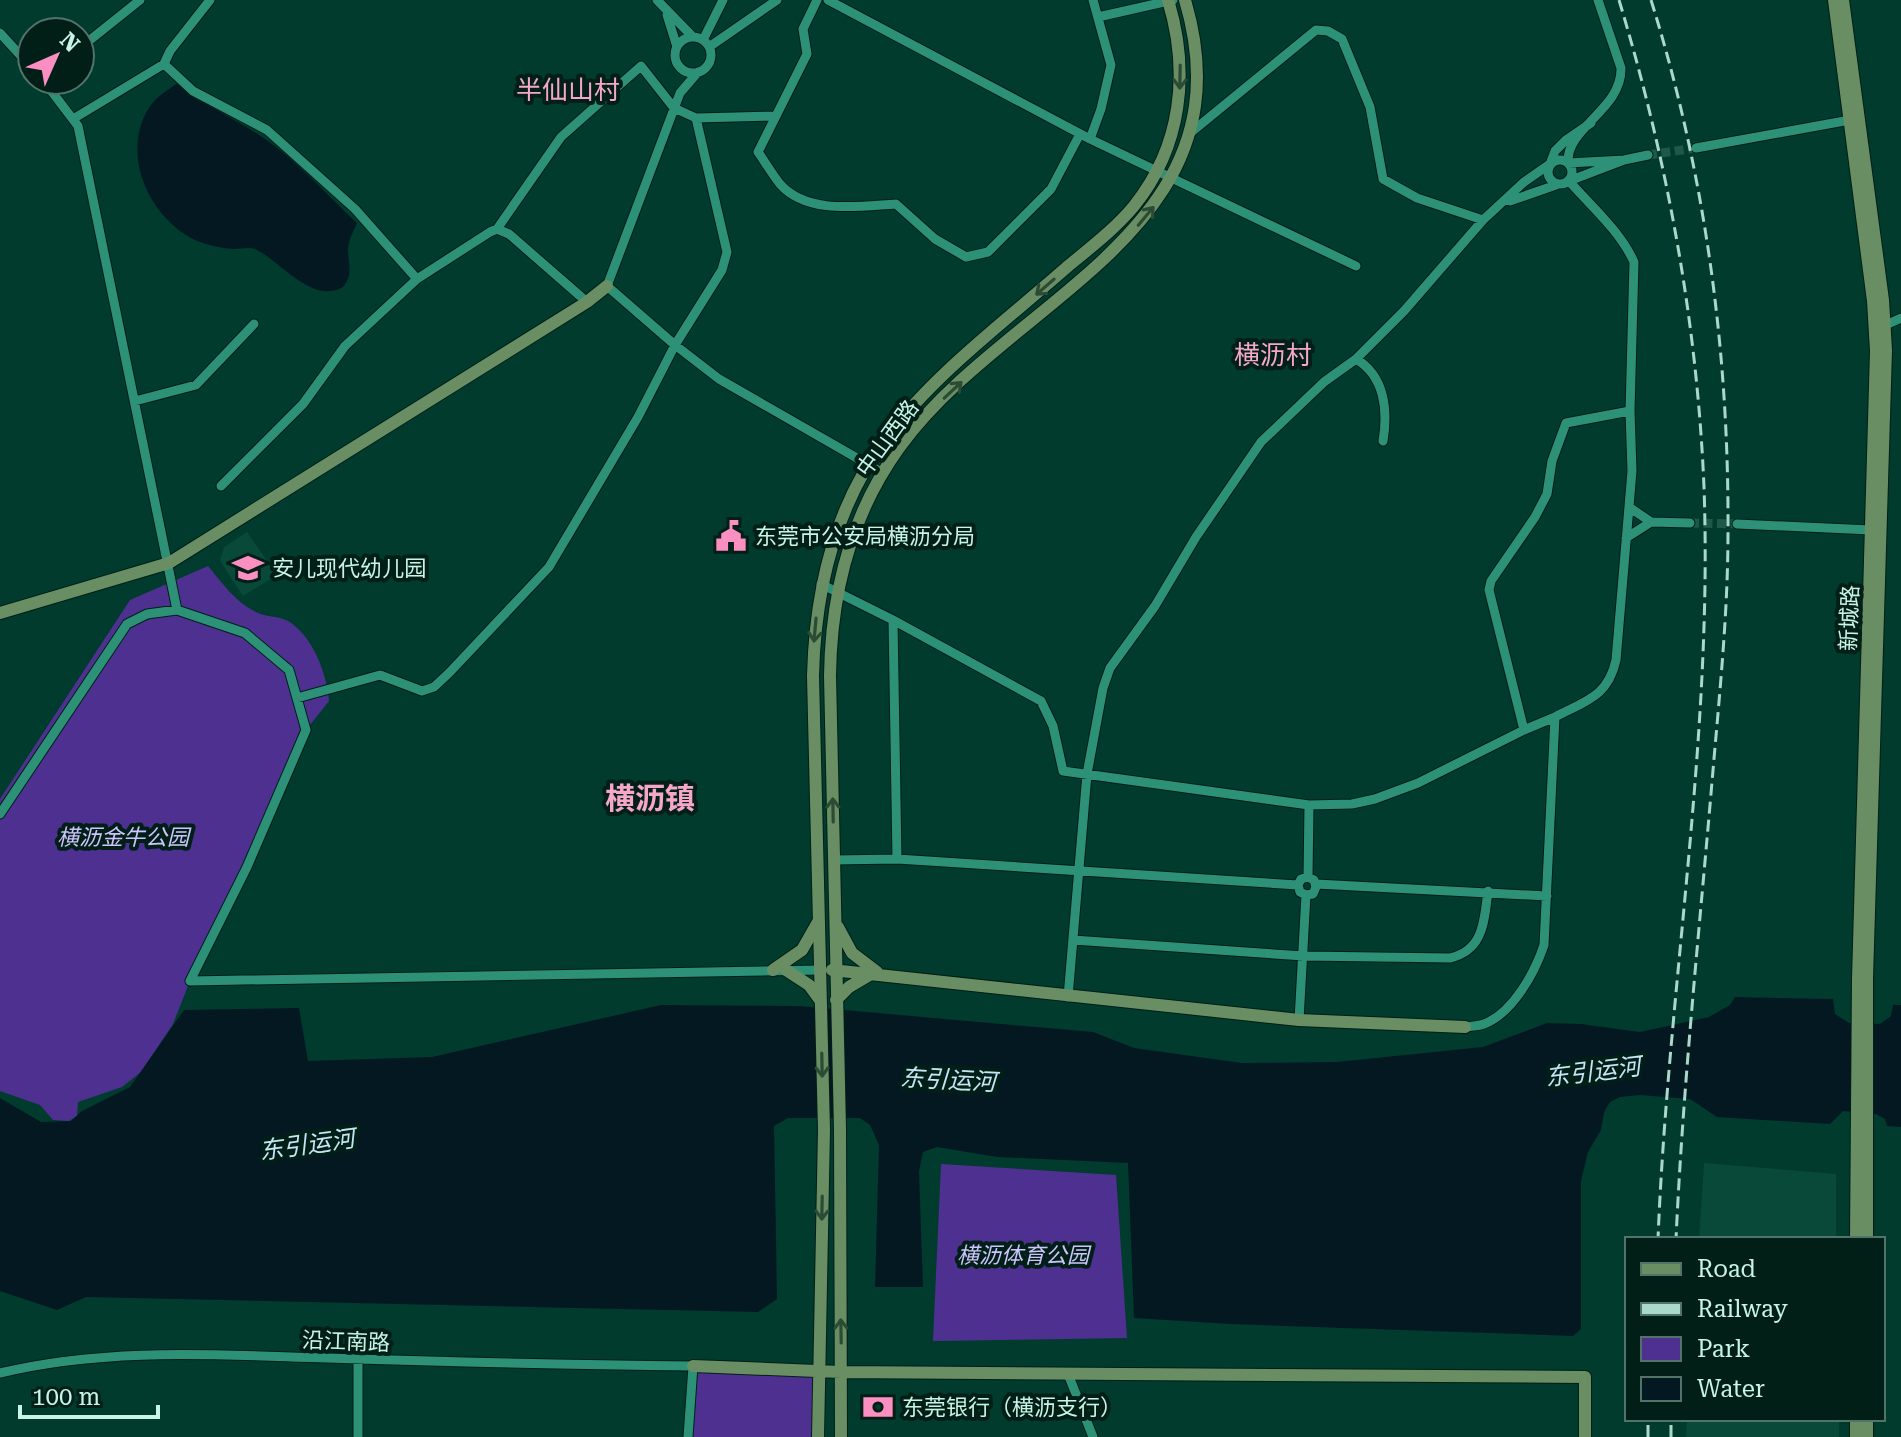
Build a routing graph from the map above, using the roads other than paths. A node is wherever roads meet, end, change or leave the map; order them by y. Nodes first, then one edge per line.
1 (140, 0) edge
2 (210, 0) edge
3 (657, 0) edge
4 (723, 0) edge
5 (777, 0) edge
6 (817, 0) edge
7 (828, 0) edge
8 (1093, 0) edge
9 (1170, 0) edge
10 (1185, 0) edge
11 (1598, 0) edge
12 (1834, 0) edge
13 (1843, 0) edge
14 (666, 12) junction
15 (1098, 17) junction
16 (0, 33) edge
17 (96, 35) edge
18 (702, 41) junction
19 (677, 47) junction
20 (16, 50) edge
21 (164, 64) junction
22 (679, 66) junction
23 (698, 72) junction
24 (680, 93) junction
25 (55, 96) edge
26 (674, 108) junction
27 (776, 116) junction
28 (696, 118) junction
29 (73, 119) junction
30 (1850, 120) junction
31 (1591, 123) junction
32 (1080, 134) junction
33 (1189, 134) junction
34 (1090, 139) junction
35 (1696, 148) tunnel mouth
36 (1648, 155) tunnel mouth
37 (1624, 160) junction
38 (1568, 163) junction
39 (1550, 164) junction
40 (1157, 170) junction
41 (1172, 178) junction
42 (1569, 181) junction
43 (1558, 185) junction
44 (1500, 206) junction
45 (1483, 220) junction
46 (497, 229) junction
47 (1356, 266) dead end
48 (417, 279) junction
49 (607, 286) junction
50 (587, 302) junction
51 (1901, 318) edge
52 (254, 324) dead end
53 (1880, 328) junction
54 (675, 345) junction
55 (1356, 359) junction
56 (135, 401) junction
57 (1630, 411) junction
58 (1383, 441) dead end
59 (869, 465) junction
60 (883, 473) junction
61 (221, 486) dead end
62 (1629, 507) junction
63 (1651, 522) junction
64 (1690, 523) tunnel mouth
65 (1737, 524) tunnel mouth
66 (1871, 530) junction
67 (1626, 538) junction
68 (169, 563) junction
69 (821, 584) junction
70 (836, 592) junction
71 (177, 610) junction
72 (0, 613) edge
73 (893, 620) junction
74 (297, 698) junction
75 (1555, 717) junction
76 (1524, 730) junction
77 (1087, 774) junction
78 (1309, 805) junction
79 (0, 814) edge
80 (897, 859) junction
81 (834, 860) junction
82 (1078, 870) junction
83 (1312, 880) junction
84 (1298, 885) junction
85 (1488, 891) junction
86 (1306, 895) junction
87 (1547, 896) junction
88 (819, 919) junction
89 (836, 919) junction
90 (1073, 940) junction
91 (1304, 956) junction
92 (779, 970) junction
93 (821, 970) junction
94 (837, 970) junction
95 (877, 975) junction
96 (1068, 997) junction
97 (820, 1000) junction
98 (836, 1000) junction
99 (1862, 1010) junction
100 (1299, 1020) junction
101 (1465, 1027) joint
102 (1862, 1117) junction
103 (1856, 1237) edge
104 (1867, 1237) edge
105 (358, 1359) junction
106 (693, 1366) junction
107 (817, 1370) junction
108 (841, 1372) junction
109 (0, 1373) edge
110 (1068, 1374) junction
111 (358, 1437) edge
112 (688, 1437) edge
113 (818, 1437) edge
114 (841, 1437) edge
115 (1093, 1437) edge
116 (1585, 1437) edge

1 - 17 street
2 - 21 street
3 - 14 street
4 - 18 street
5 - 18 street
6 - 27 street
7 - 32 street
8 - 15 street
9 - 15 street
9 -> 40 street, 中山西路
10 - 33 street, 中山西路
11 - 31 street
12 - 30 street, 新城路
13 - 53 street, 新城路
14 - 18 street
14 - 19 street
15 - 34 street
16 - 20 street
18 - 19 street
18 - 23 street
19 - 22 street
21 - 29 street
21 - 48 street
22 - 23 street
22 - 24 street
23 - 24 street
24 - 26 street
25 - 29 street
26 - 28 street
26 - 46 street
26 - 49 street
27 - 28 street
27 - 32 street
28 - 54 street
29 - 56 street
30 - 35 street
30 - 53 street, 新城路
31 - 38 street
31 - 39 street
32 - 34 street
33 - 41 street, 中山西路
33 - 45 street
34 - 40 street
36 - 37 street
37 - 38 street
37 - 42 street
38 - 39 street
38 - 42 street
39 - 43 street
39 - 44 street
40 - 41 street
40 -> 59 street, 中山西路
41 - 47 street
60 -> 41 street, 中山西路
42 - 43 street
42 - 57 street
43 - 44 street
44 - 45 street
45 - 55 street
46 - 48 street
46 - 50 street
48 - 61 street
49 - 50 street
49 - 54 street
50 - 68 street
51 - 53 street
52 - 56 street
53 - 66 street, 新城路
53 - 99 street, 新城路
54 - 59 street
54 - 74 street
55 - 58 street
55 - 77 street
56 - 68 street
57 - 62 street
57 - 76 street
59 - 60 street
59 - 69 street, 中山西路
60 - 70 street, 中山西路
62 - 63 street
62 - 67 street
63 - 64 street
63 - 67 street
65 - 66 street
66 - 99 street, 新城路
67 - 75 street
68 - 71 street
68 - 72 street
69 - 70 street
69 -> 88 street, 中山西路
70 - 73 street
81 -> 70 street, 中山西路
71 - 74 street
71 - 79 street
73 - 77 street
73 - 80 street
74 - 92 street
75 - 76 street
75 - 87 street
76 - 78 street
77 - 78 street
77 - 82 street
78 - 83 street
80 - 81 street
80 - 82 street
81 - 89 street, 中山西路
82 - 84 street
82 - 90 street
83 - 84 street
83 - 85 street
83 - 86 street
84 - 86 street
85 - 87 street
85 - 91 street
86 - 91 street
87 - 101 street
88 - 92 street
88 - 93 street, 中山西路
89 - 94 street, 中山西路
89 - 95 street
90 - 91 street
90 - 96 street
91 - 100 street
92 - 93 street
92 - 97 street
93 - 94 street
93 - 97 street, 中山西路
94 - 95 street
94 - 98 street, 中山西路
95 - 96 street
95 - 98 street
96 - 100 street
97 -> 107 street, 中山西路
108 -> 98 street, 中山西路
99 - 102 street, 新城路
100 - 101 street
102 - 103 street, 新城路
102 - 104 street, 新城路
105 - 106 street, 沿江南路
105 - 109 street, 沿江南路
105 - 111 street
106 - 107 street
106 - 112 street
107 - 108 street
107 - 113 street, 中山西路
108 - 110 street
108 - 114 street, 中山西路
110 - 115 street
110 - 116 street

